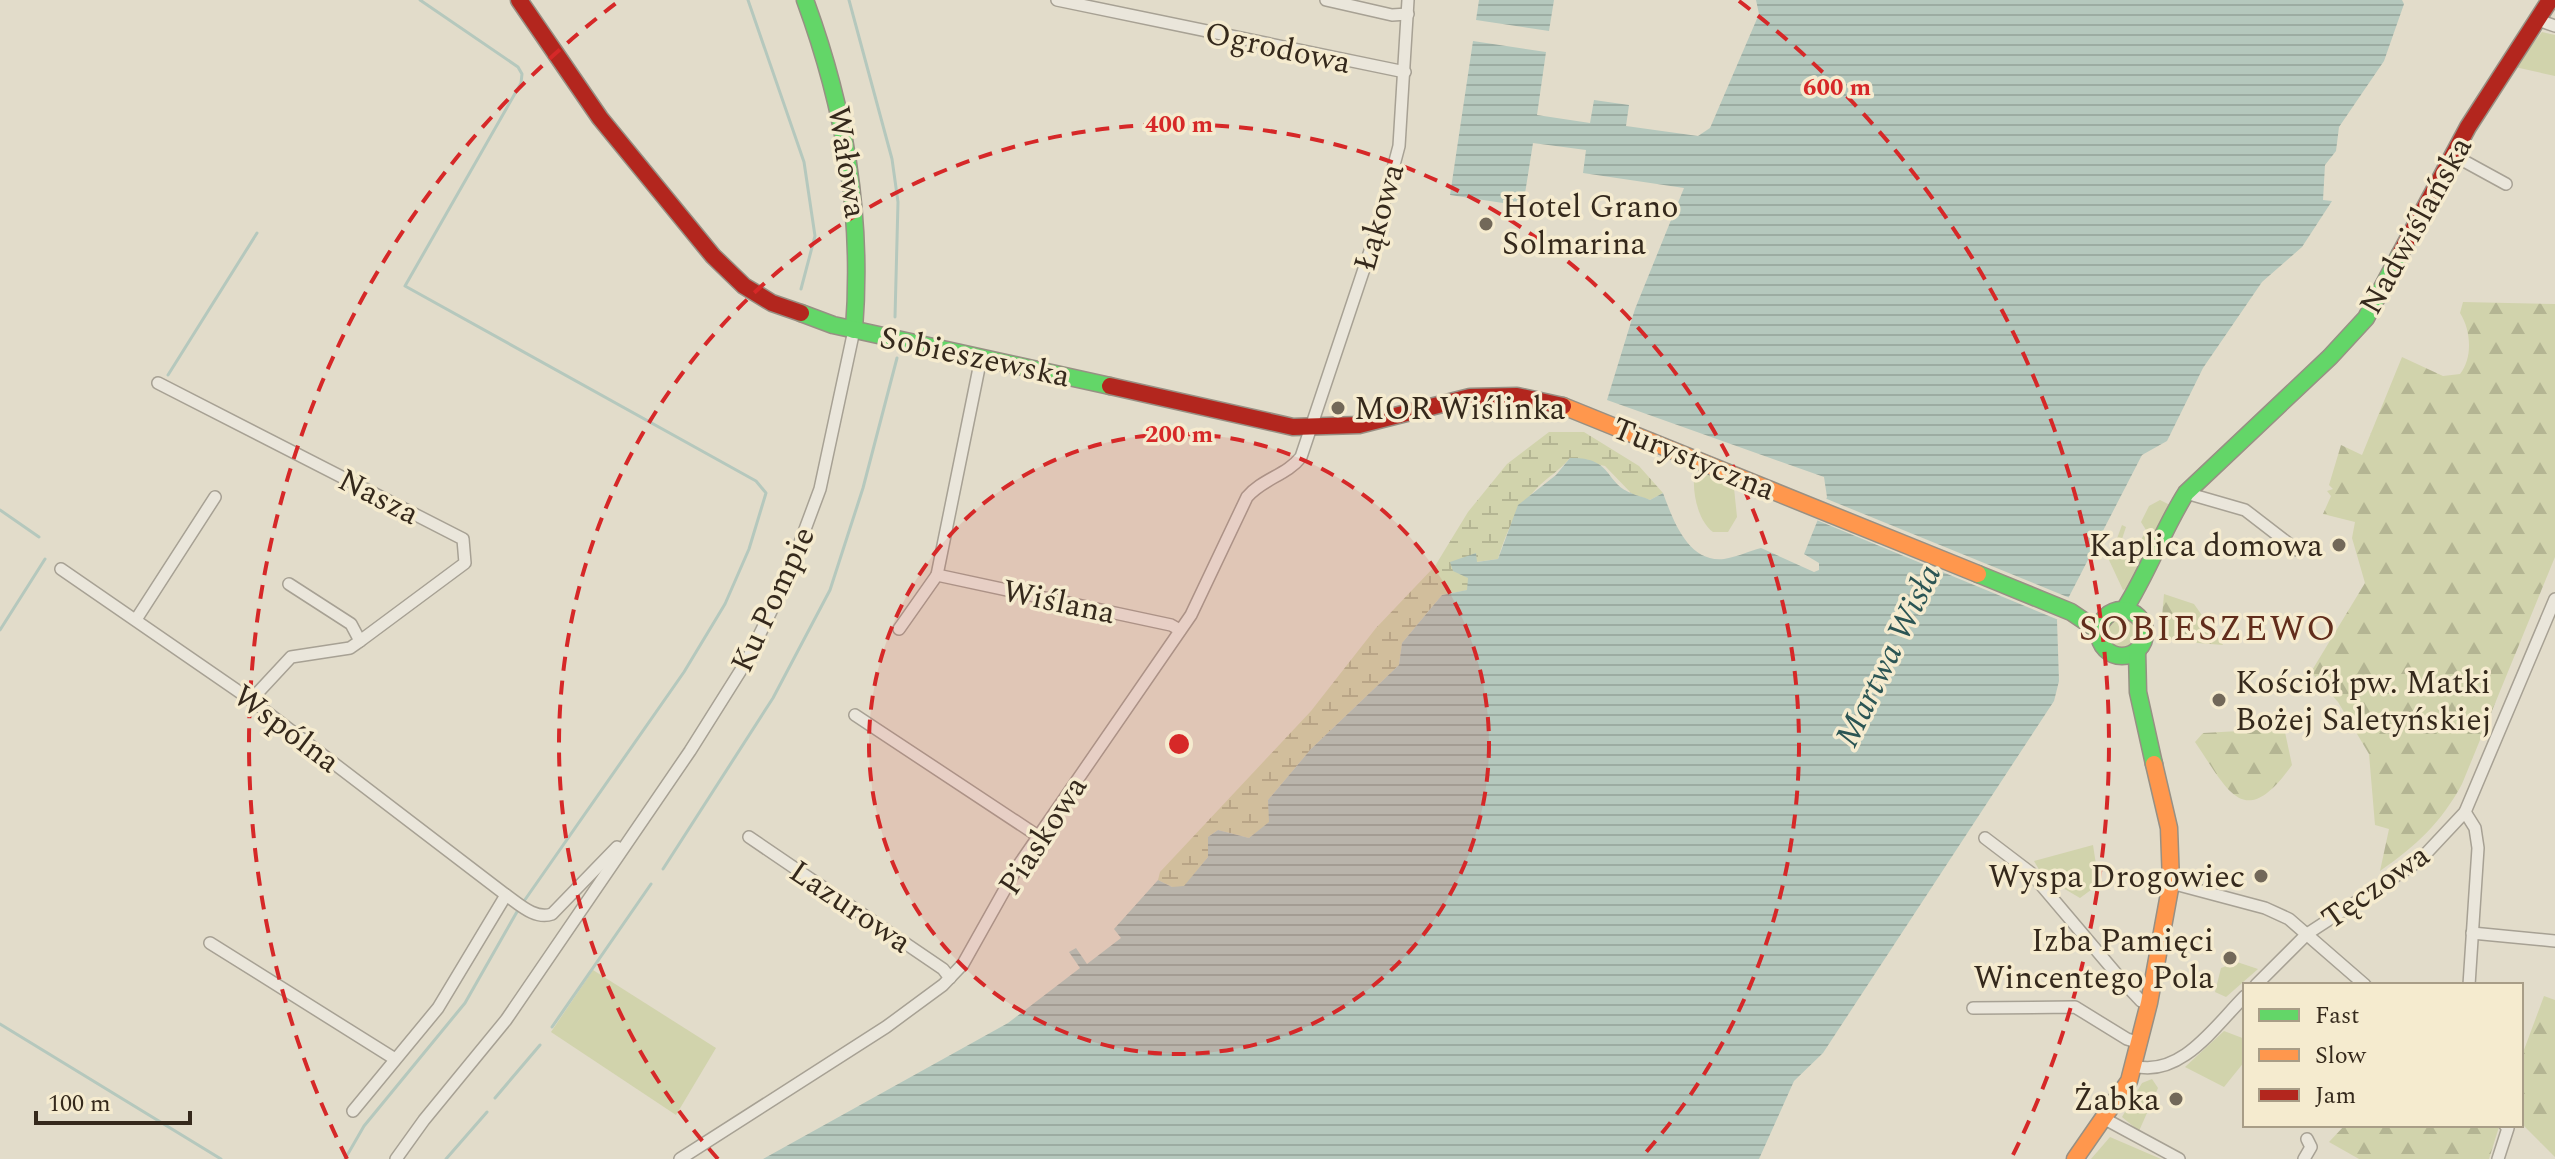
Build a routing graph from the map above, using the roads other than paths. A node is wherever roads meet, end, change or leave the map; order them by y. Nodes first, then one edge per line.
1 (519, 0) edge
2 (805, 0) edge
3 (1057, 0) edge
4 (1326, 0) edge
5 (1408, 0) edge
6 (2550, 0) edge
7 (1408, 14) junction
8 (2538, 20) junction
9 (2555, 26) edge
10 (1405, 72) junction
11 (2453, 155) junction
12 (2506, 184) dead end
13 (854, 330) junction
14 (981, 358) junction
15 (158, 383) dead end
16 (1571, 408) joint
17 (1312, 427) junction
18 (2186, 493) junction
19 (215, 497) dead end
20 (2297, 550) dead end
21 (61, 569) dead end
22 (937, 575) junction
23 (289, 584) dead end
24 (2555, 599) edge
25 (2131, 613) junction
26 (137, 618) junction
27 (2103, 624) junction
28 (899, 629) dead end
29 (1180, 630) junction
30 (360, 641) junction
31 (2137, 651) junction
32 (2120, 656) junction
33 (2138, 692) junction
34 (251, 700) junction
35 (855, 715) dead end
36 (2465, 812) junction
37 (1038, 836) junction
38 (749, 837) dead end
39 (1985, 838) dead end
40 (627, 842) junction
41 (2171, 883) junction
42 (509, 897) junction
43 (2472, 933) junction
44 (2307, 934) junction
45 (2555, 941) edge
46 (210, 943) dead end
47 (950, 978) junction
48 (2258, 983) edge
49 (2363, 983) edge
50 (2469, 983) edge
51 (2243, 998) edge
52 (2149, 1003) junction
53 (1973, 1008) dead end
54 (2140, 1043) junction
55 (395, 1059) junction
56 (2134, 1066) junction
57 (353, 1111) dead end
58 (2105, 1119) junction
59 (2507, 1127) edge
60 (2307, 1139) dead end
61 (396, 1159) edge
62 (680, 1159) edge
63 (2075, 1159) edge
64 (2179, 1159) edge
65 (2304, 1159) edge
66 (2498, 1159) edge

1 - 13 main road, Sobieszewska
2 - 13 main road, Wałowa
3 - 10 street, Ogrodowa
4 - 7 street
5 - 7 street, Łąkowa
6 - 8 main road, Nadwiślańska
7 - 10 street, Łąkowa
8 - 9 street
8 - 11 main road, Nadwiślańska
10 - 17 street, Łąkowa
11 - 12 street
11 - 18 main road, Nadwiślańska
13 - 14 main road, Sobieszewska
13 - 40 street, Ku Pompie
14 - 17 main road, Sobieszewska
14 - 22 street
15 - 30 street, Nasza
16 - 17 main road, Sobieszewska
16 - 27 main road, Turystyczna
17 - 29 street, Piaskowa
18 - 20 street
18 - 25 main road, Nadwiślańska
19 - 26 street
21 - 26 street, Wspólna
22 - 28 street
22 - 29 street, Wiślana
23 - 30 street
24 - 36 street, Tęczowa
25 - 27 main road
25 - 31 main road
26 - 34 street, Wspólna
27 - 32 main road
29 - 37 street, Piaskowa
30 - 34 street, Nasza
31 - 32 main road
31 - 33 main road
32 - 33 main road
33 - 41 main road
34 - 42 street, Wspólna
35 - 37 street
36 - 43 street
36 - 44 street, Tęczowa
37 - 47 street, Piaskowa
38 - 47 street, Lazurowa
39 - 52 street
40 - 42 street, Ku Pompie
40 - 61 street, Ku Pompie
41 - 44 street
41 - 52 main road
42 - 55 street
43 - 45 street
43 - 50 street
44 - 48 street, Tęczowa
44 - 49 street
46 - 55 street
47 - 62 street, Piaskowa
51 - 56 street
52 - 54 main road
53 - 54 street
54 - 56 main road
55 - 57 street
56 - 58 main road
58 - 63 main road
58 - 64 street
59 - 66 street
60 - 65 street

